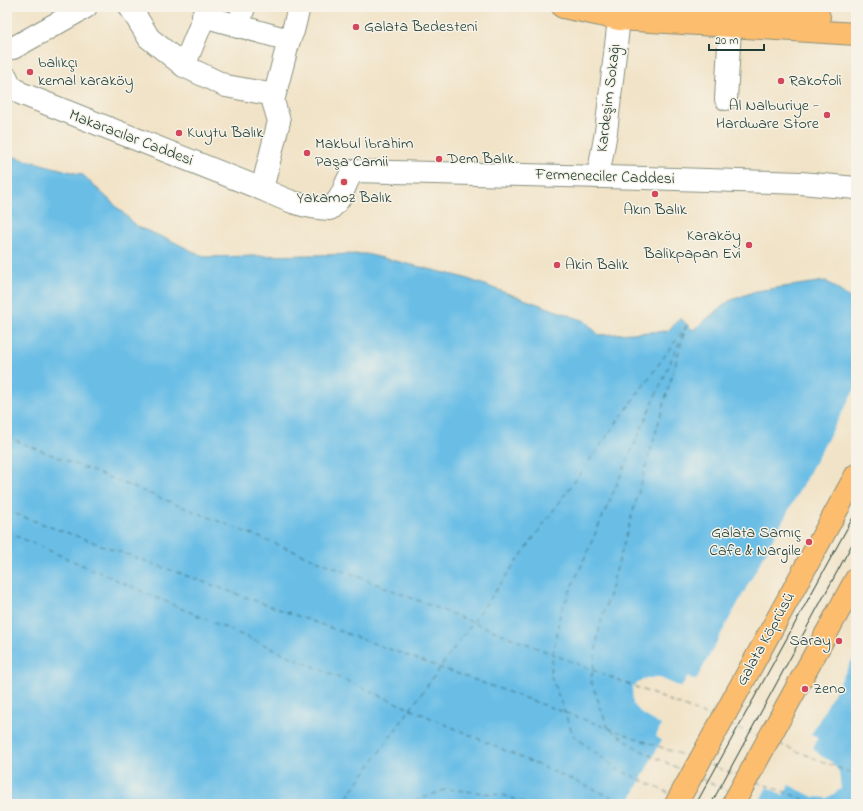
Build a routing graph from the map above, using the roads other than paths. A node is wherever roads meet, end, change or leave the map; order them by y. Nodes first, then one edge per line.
1 (86, 7) edge
2 (130, 7) edge
3 (299, 7) edge
4 (563, 7) edge
5 (687, 7) edge
6 (206, 12) edge
7 (241, 17) edge
8 (619, 19) junction
9 (856, 20) edge
10 (730, 27) junction
11 (856, 34) edge
12 (289, 40) junction
13 (9, 47) edge
14 (184, 66) junction
15 (7, 78) edge
16 (274, 95) junction
17 (726, 99) dead end
18 (353, 171) joint
19 (598, 177) junction
20 (856, 188) edge
21 (262, 189) junction
22 (856, 474) edge
23 (856, 580) edge
24 (676, 804) edge
25 (733, 804) edge

1 - 13 street
2 - 14 street
3 - 12 street
4 - 8 main road
5 - 9 main road
6 - 7 street
6 - 14 street
7 - 12 street
8 - 10 main road
8 - 19 street, Kardeşim Sokağı
10 - 11 main road
10 - 17 street
12 - 16 street
14 - 16 street
15 - 21 street, Makaracılar Caddesi
16 - 21 street
18 - 19 street, Fermeneciler Caddesi
18 - 21 street, Makaracılar Caddesi
19 - 20 street, Fermeneciler Caddesi
22 - 24 main road, Galata Köprüsü
23 - 25 main road

